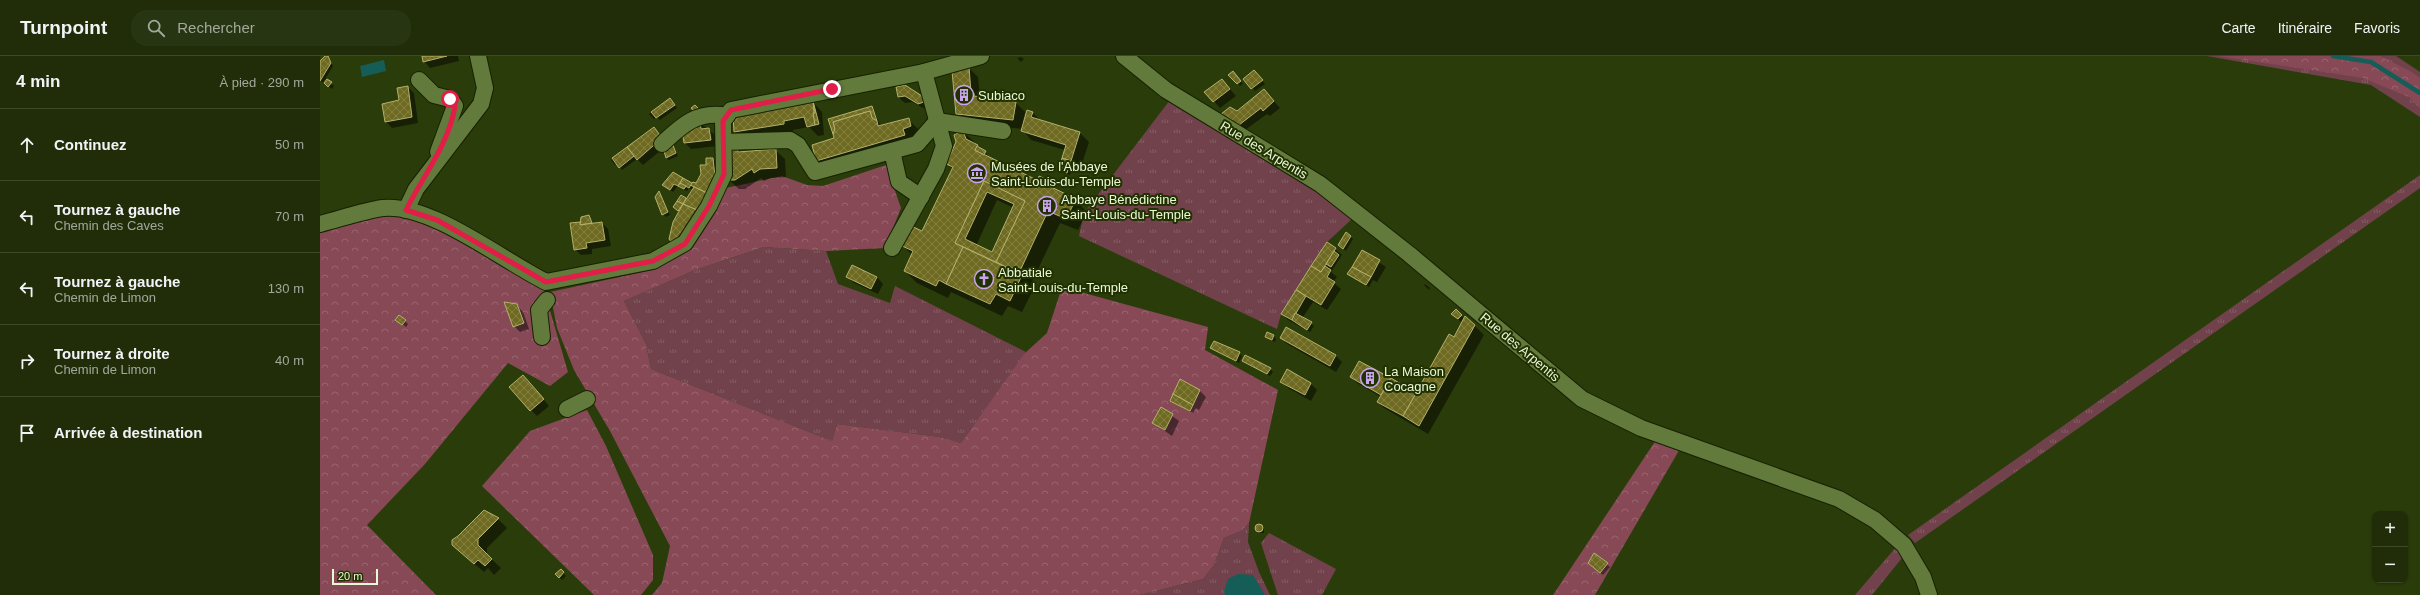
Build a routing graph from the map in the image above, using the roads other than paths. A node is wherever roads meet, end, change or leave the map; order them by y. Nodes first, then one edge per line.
1 (478, 56) edge
2 (981, 56) edge
3 (1124, 56) edge
4 (924, 72) junction
5 (419, 80) dead end
6 (727, 116) junction
7 (937, 121) junction
8 (1003, 131) dead end
9 (724, 142) junction
10 (662, 144) dead end
11 (892, 150) junction
12 (430, 170) junction
13 (920, 197) junction
14 (406, 210) junction
15 (320, 224) edge
16 (892, 248) dead end
17 (547, 300) dead end
18 (542, 337) dead end
19 (587, 399) dead end
20 (567, 409) dead end
21 (1929, 595) edge

1 - 12 street
2 - 4 street
3 - 21 street, Rue des Arpentis
4 - 6 street
4 - 7 street
5 - 12 street
6 - 9 street
6 - 10 street
7 - 8 street
7 - 11 street
7 - 13 street
9 - 11 street
9 - 14 street
11 - 13 street
12 - 14 street
13 - 16 street
14 - 15 street
17 - 18 street
19 - 20 street

